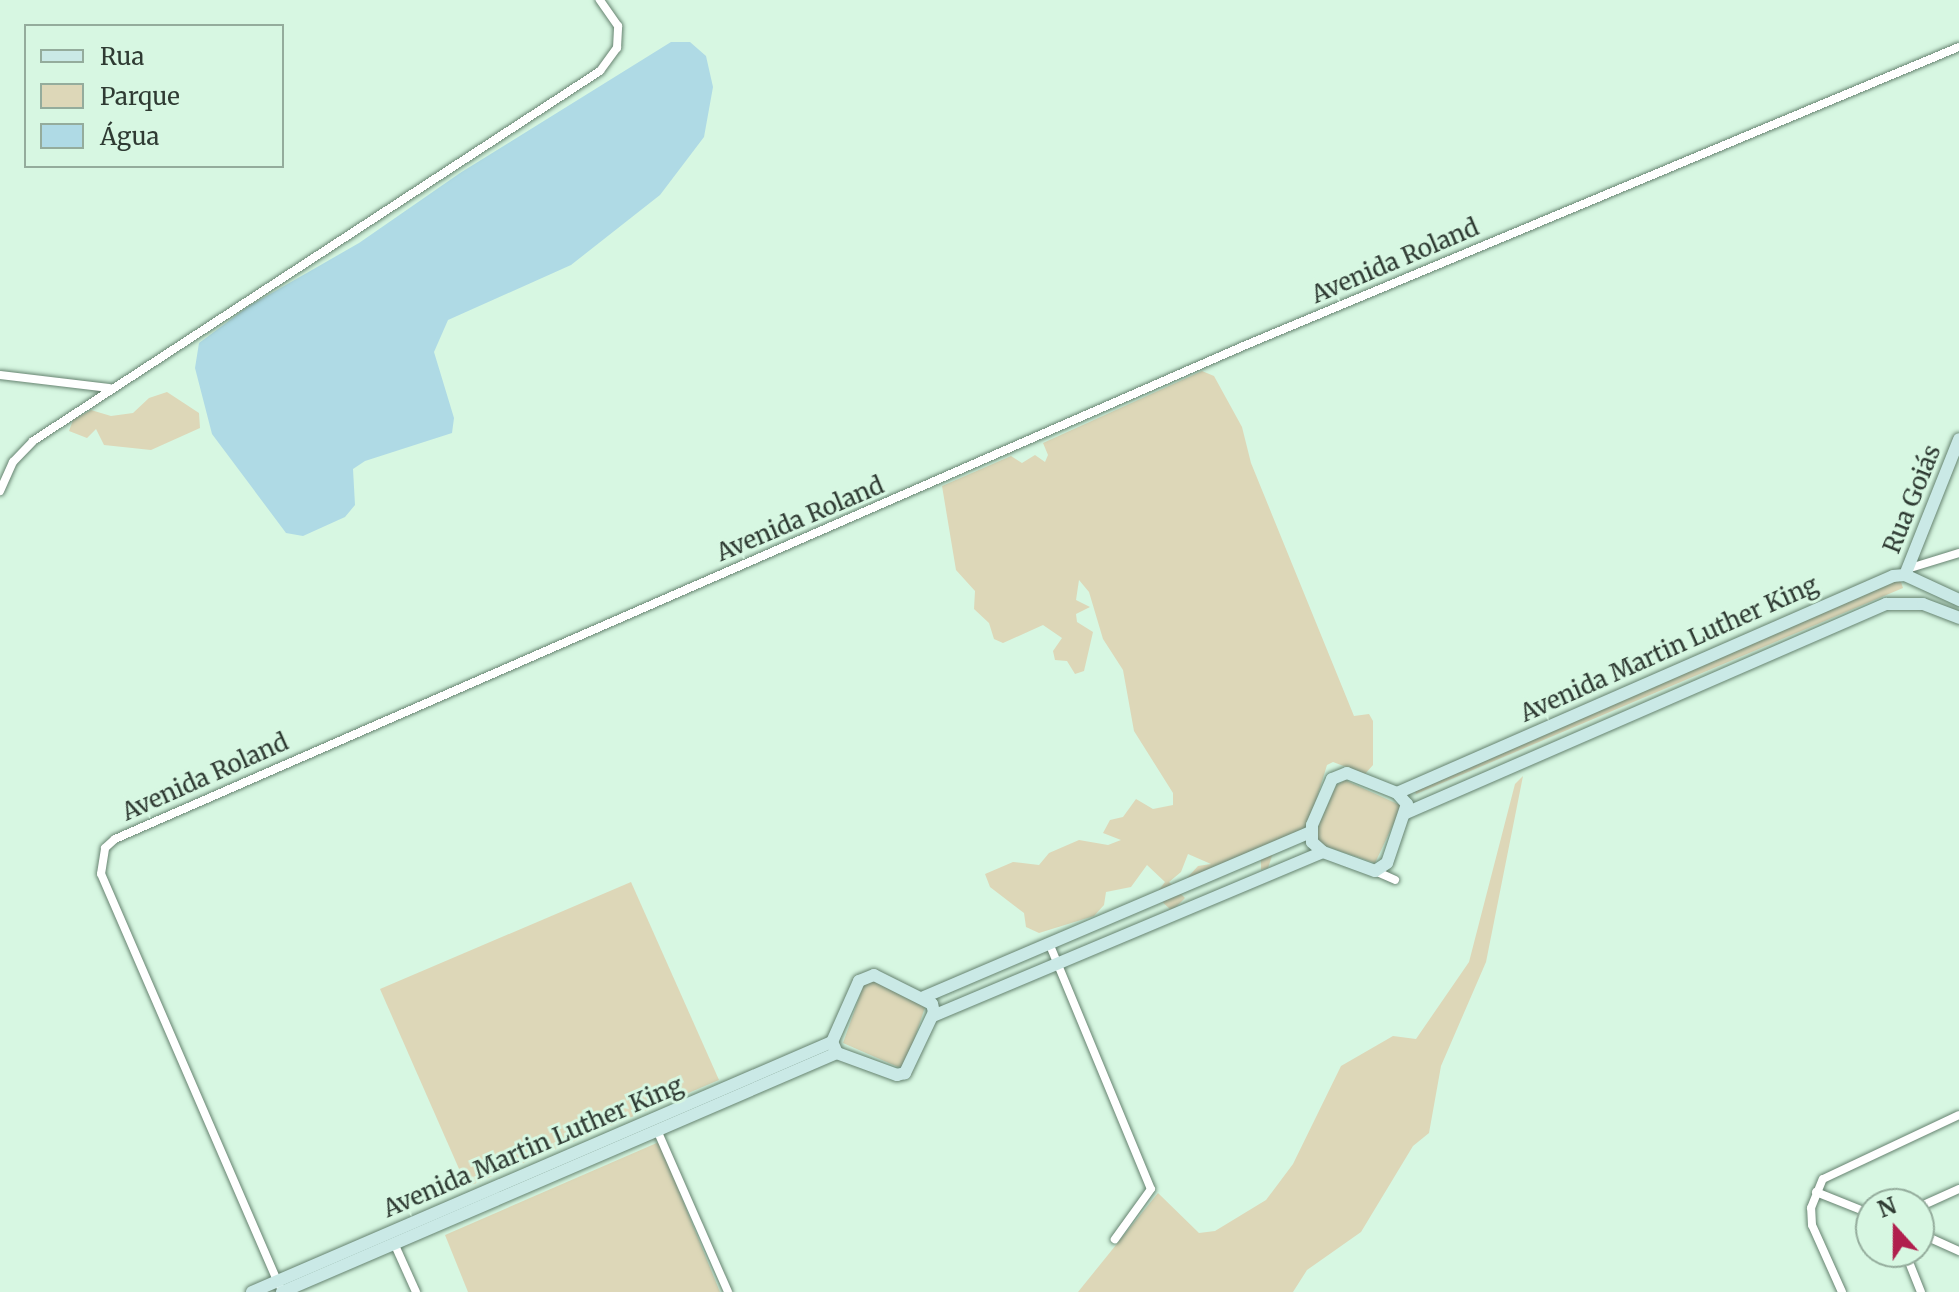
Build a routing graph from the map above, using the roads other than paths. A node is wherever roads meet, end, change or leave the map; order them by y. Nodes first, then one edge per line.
1 (600, 0) edge
2 (1959, 47) edge
3 (0, 375) edge
4 (109, 388) junction
5 (1959, 439) edge
6 (0, 491) edge
7 (1959, 553) edge
8 (1909, 575) junction
9 (1959, 600) edge
10 (1900, 601) junction
11 (1959, 618) edge
12 (1397, 793) junction
13 (1406, 813) junction
14 (1311, 832) junction
15 (1323, 852) junction
16 (1375, 871) junction
17 (1395, 880) dead end
18 (1183, 886) junction
19 (1191, 906) junction
20 (1049, 943) junction
21 (1058, 963) junction
22 (924, 997) junction
23 (933, 1016) junction
24 (835, 1047) junction
25 (1959, 1115) edge
26 (657, 1130) junction
27 (1959, 1189) edge
28 (1816, 1192) junction
29 (1935, 1200) edge
30 (1855, 1208) edge
31 (1115, 1239) dead end
32 (1935, 1240) edge
33 (394, 1243) junction
34 (1959, 1251) edge
35 (1911, 1268) edge
36 (310, 1287) edge
37 (280, 1288) edge
38 (252, 1292) edge
39 (416, 1292) edge
40 (728, 1292) edge
41 (1842, 1292) edge
42 (1921, 1292) edge

1 - 4 street
2 - 37 street, Avenida Roland
3 - 4 street
4 - 6 street
5 - 8 main road, Rua Goiás
7 - 8 street
8 - 9 main road
8 - 10 main road, Rua Goiás
8 - 12 main road, Avenida Martin Luther King
10 - 11 main road
10 - 13 main road, Avenida Martin Luther King
12 - 13 main road
12 - 14 main road
13 - 16 main road
14 - 15 main road
14 - 18 main road
15 - 16 main road
15 - 19 main road
16 - 17 street
18 - 19 main road
18 - 20 main road
19 - 21 main road
20 - 21 street
20 - 22 main road
21 - 23 main road
21 - 31 street
22 - 23 main road
22 - 24 main road
23 - 24 main road
24 - 26 main road, Avenida Martin Luther King
24 - 37 main road, Avenida Martin Luther King
25 - 28 street
26 - 33 main road, Avenida Martin Luther King
26 - 40 street
27 - 29 street
28 - 30 street
28 - 41 street
32 - 34 street
33 - 36 main road, Avenida Martin Luther King
33 - 39 street
35 - 42 street
36 - 37 main road, Avenida Martin Luther King
37 - 38 main road, Avenida Martin Luther King

